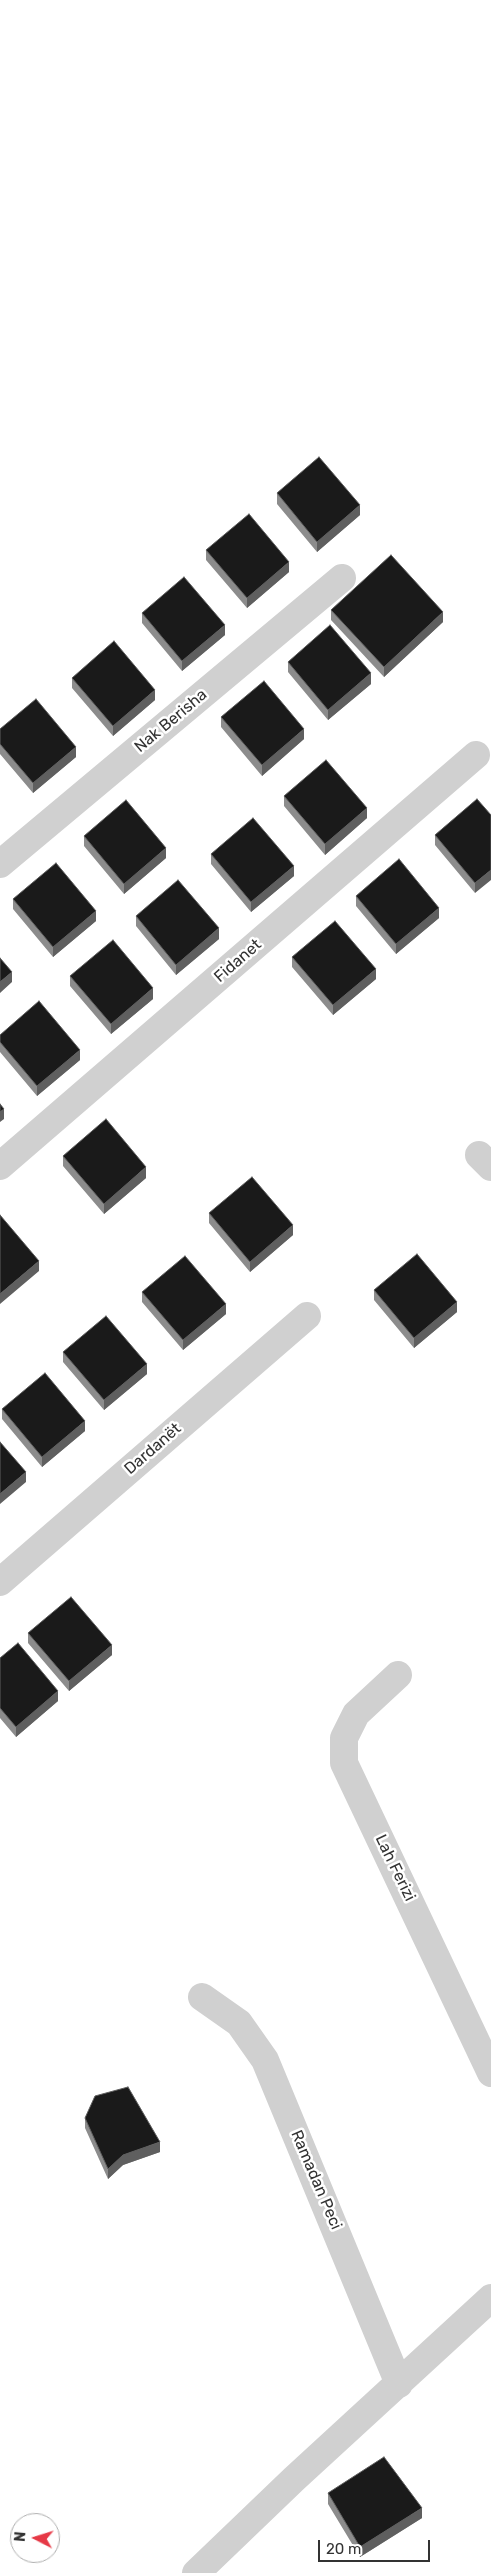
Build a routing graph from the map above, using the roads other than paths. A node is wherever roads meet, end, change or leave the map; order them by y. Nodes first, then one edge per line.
1 (342, 578) dead end
2 (476, 755) dead end
3 (0, 864) edge
4 (0, 1166) edge
5 (307, 1316) dead end
6 (0, 1582) edge
7 (398, 1675) dead end
8 (202, 1997) dead end
9 (491, 2073) edge
10 (491, 2298) edge
11 (399, 2384) junction
12 (207, 2569) edge

1 - 3 street, Nak Berisha
2 - 4 street, Fidanet
5 - 6 street, Dardanët
7 - 9 street, Lah Ferizi
8 - 11 street, Ramadan Peci
10 - 11 street
11 - 12 street

